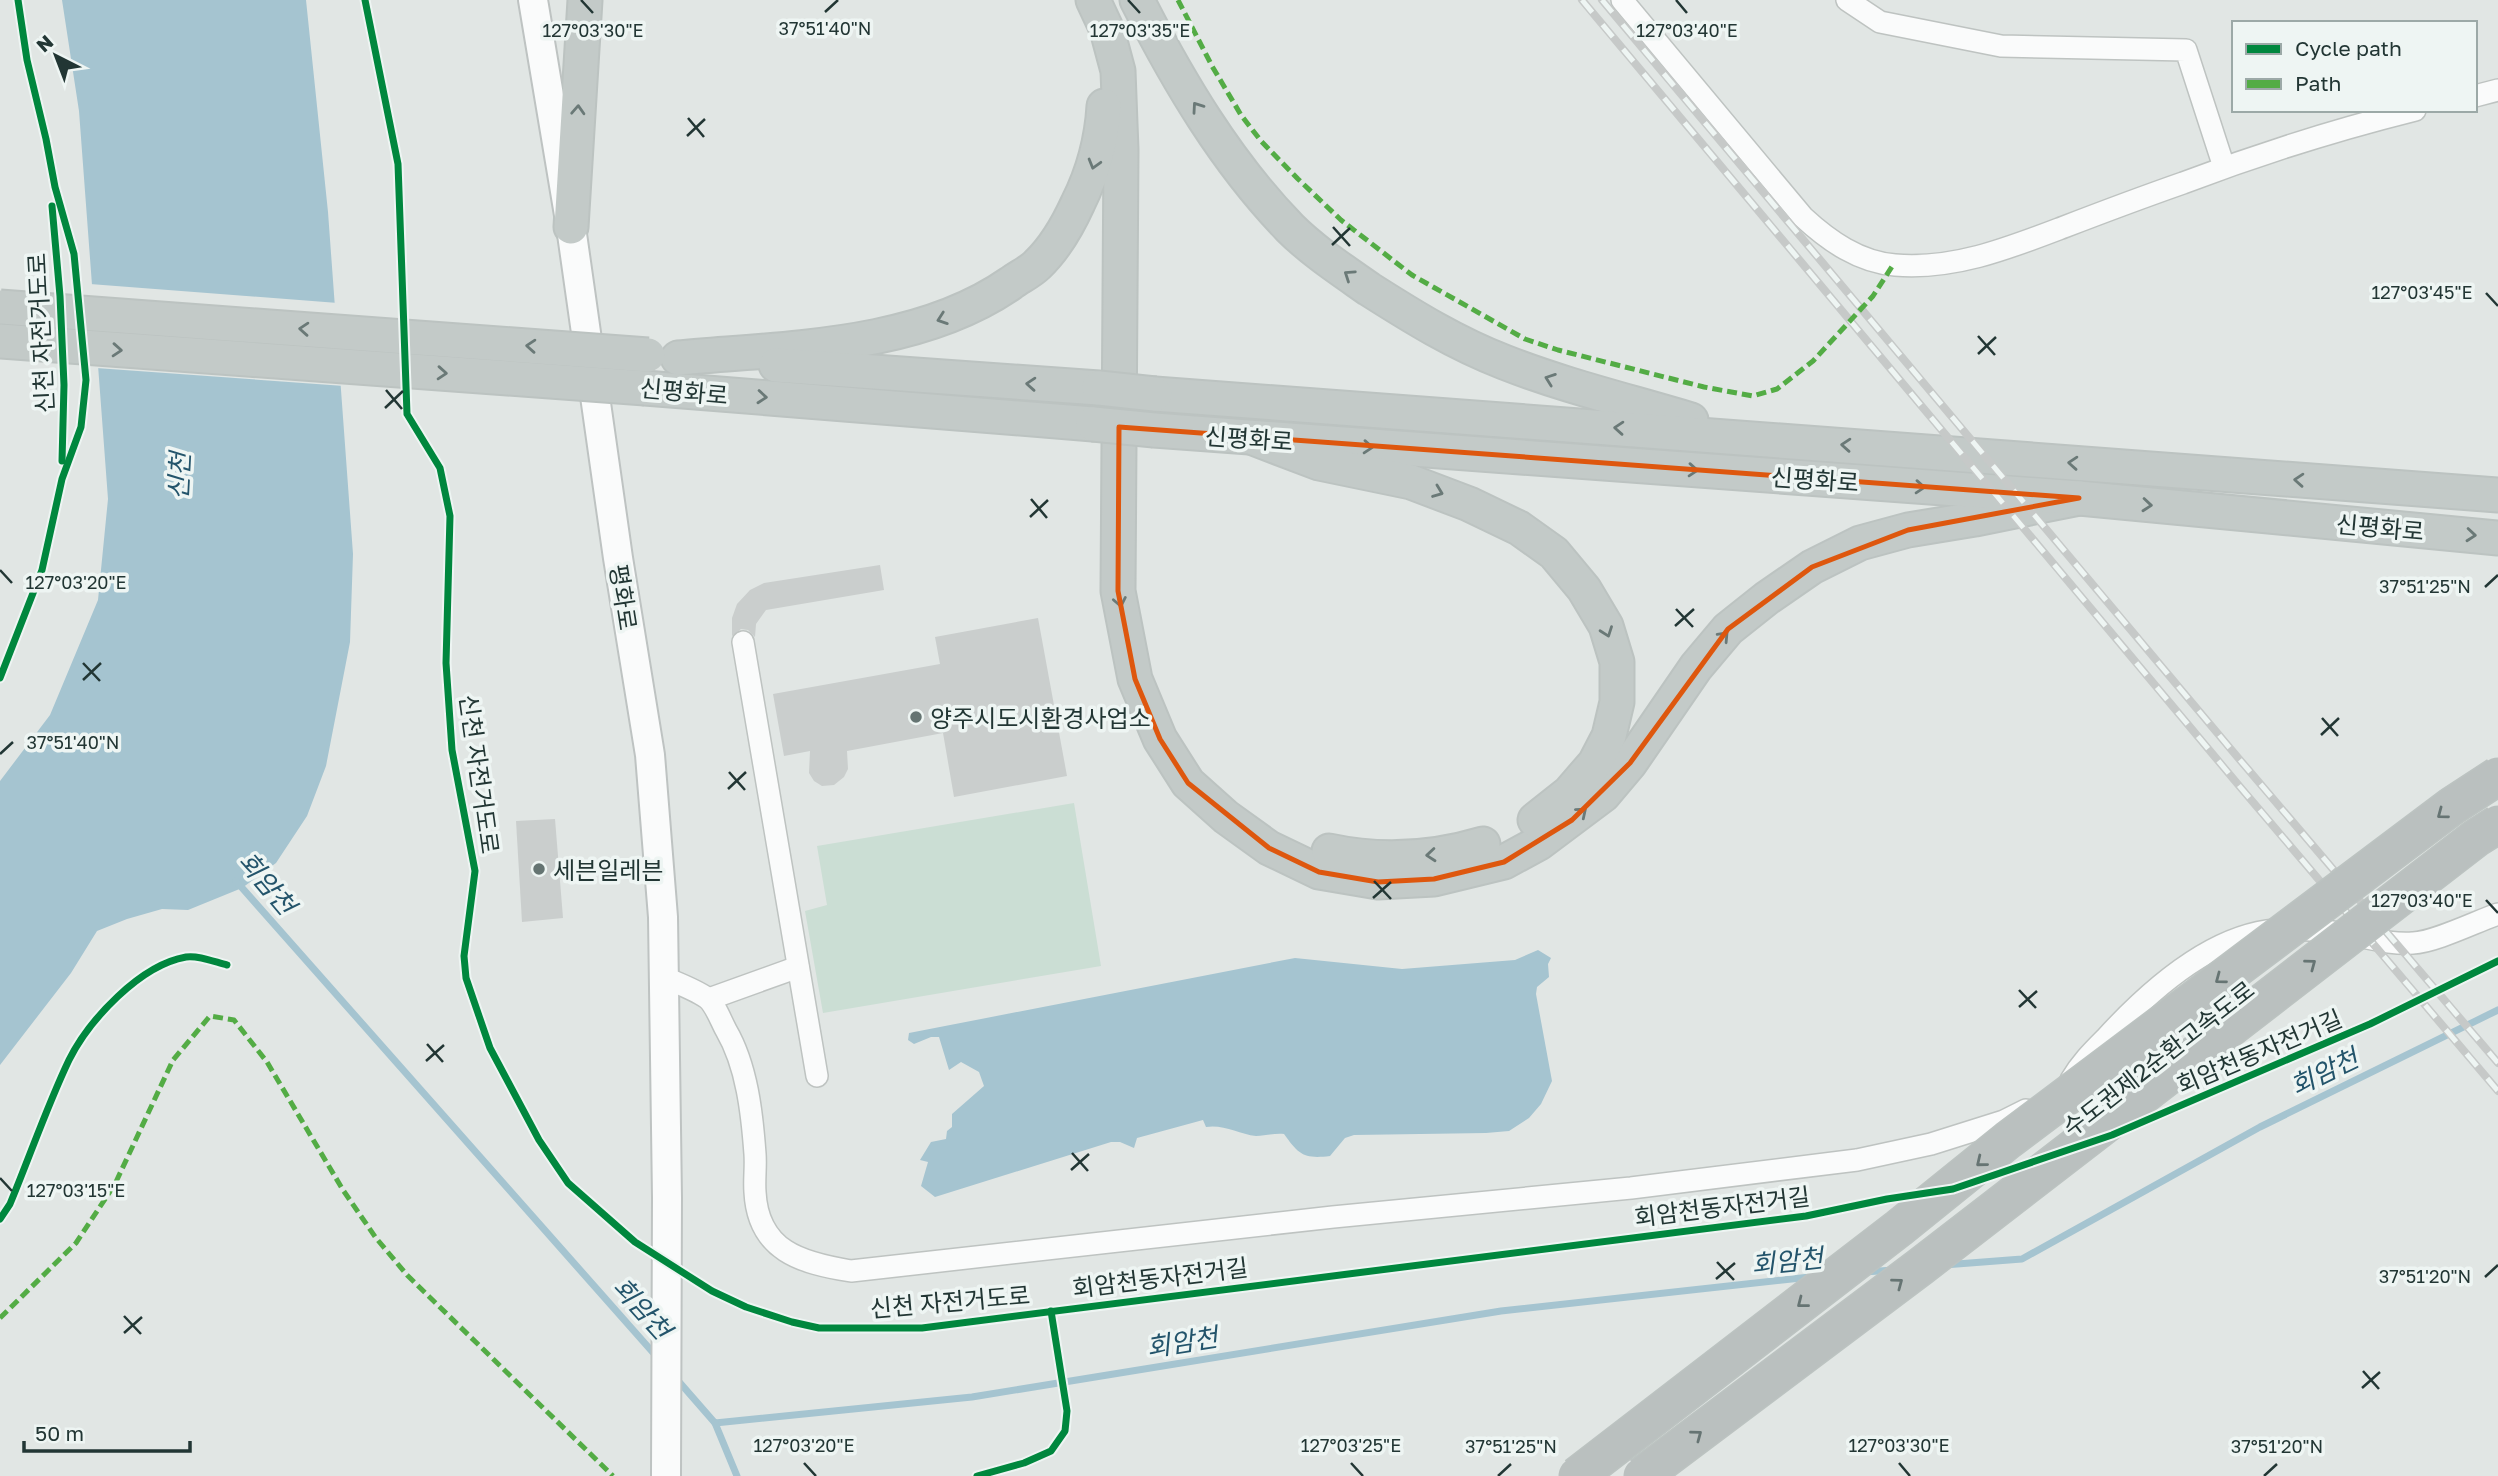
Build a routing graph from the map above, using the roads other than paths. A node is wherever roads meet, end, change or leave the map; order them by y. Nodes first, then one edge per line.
1 (533, 0) edge
2 (585, 0) edge
3 (1092, 0) edge
4 (1117, 0) edge
5 (1137, 0) edge
6 (1622, 0) edge
7 (1847, 0) edge
8 (2498, 90) edge
9 (2477, 95) edge
10 (2407, 112) edge
11 (2224, 167) junction
12 (571, 227) junction
13 (0, 307) edge
14 (0, 341) edge
15 (663, 357) junction
16 (1256, 439) junction
17 (1788, 441) junction
18 (2498, 495) edge
19 (2079, 498) junction
20 (2498, 538) edge
21 (743, 642) dead end
22 (2498, 776) edge
23 (2498, 824) edge
24 (2498, 914) edge
25 (798, 967) junction
26 (663, 977) junction
27 (709, 999) junction
28 (817, 1076) dead end
29 (666, 1471) edge
30 (1577, 1476) edge
31 (1642, 1476) edge

1 - 12 main road, 평화로
12 -> 2 highway
3 -> 15 highway
3 -> 19 highway
16 -> 4 highway
17 -> 5 highway
6 - 11 street
7 - 11 street
8 - 9 street
10 - 11 street
12 - 26 main road, 평화로
15 -> 13 highway, 신평화로, bridge
14 -> 16 highway, 신평화로, bridge
17 -> 15 highway, 신평화로, bridge
16 -> 19 highway, 신평화로
18 -> 17 highway, 신평화로
19 -> 20 highway, 신평화로
21 - 25 street
22 -> 30 highway, 수도권제2순환고속도로, bridge
31 -> 23 highway, 수도권제2순환고속도로, bridge
24 - 27 street
25 - 27 street
25 - 28 street
26 - 27 street
26 - 29 main road, 평화로

